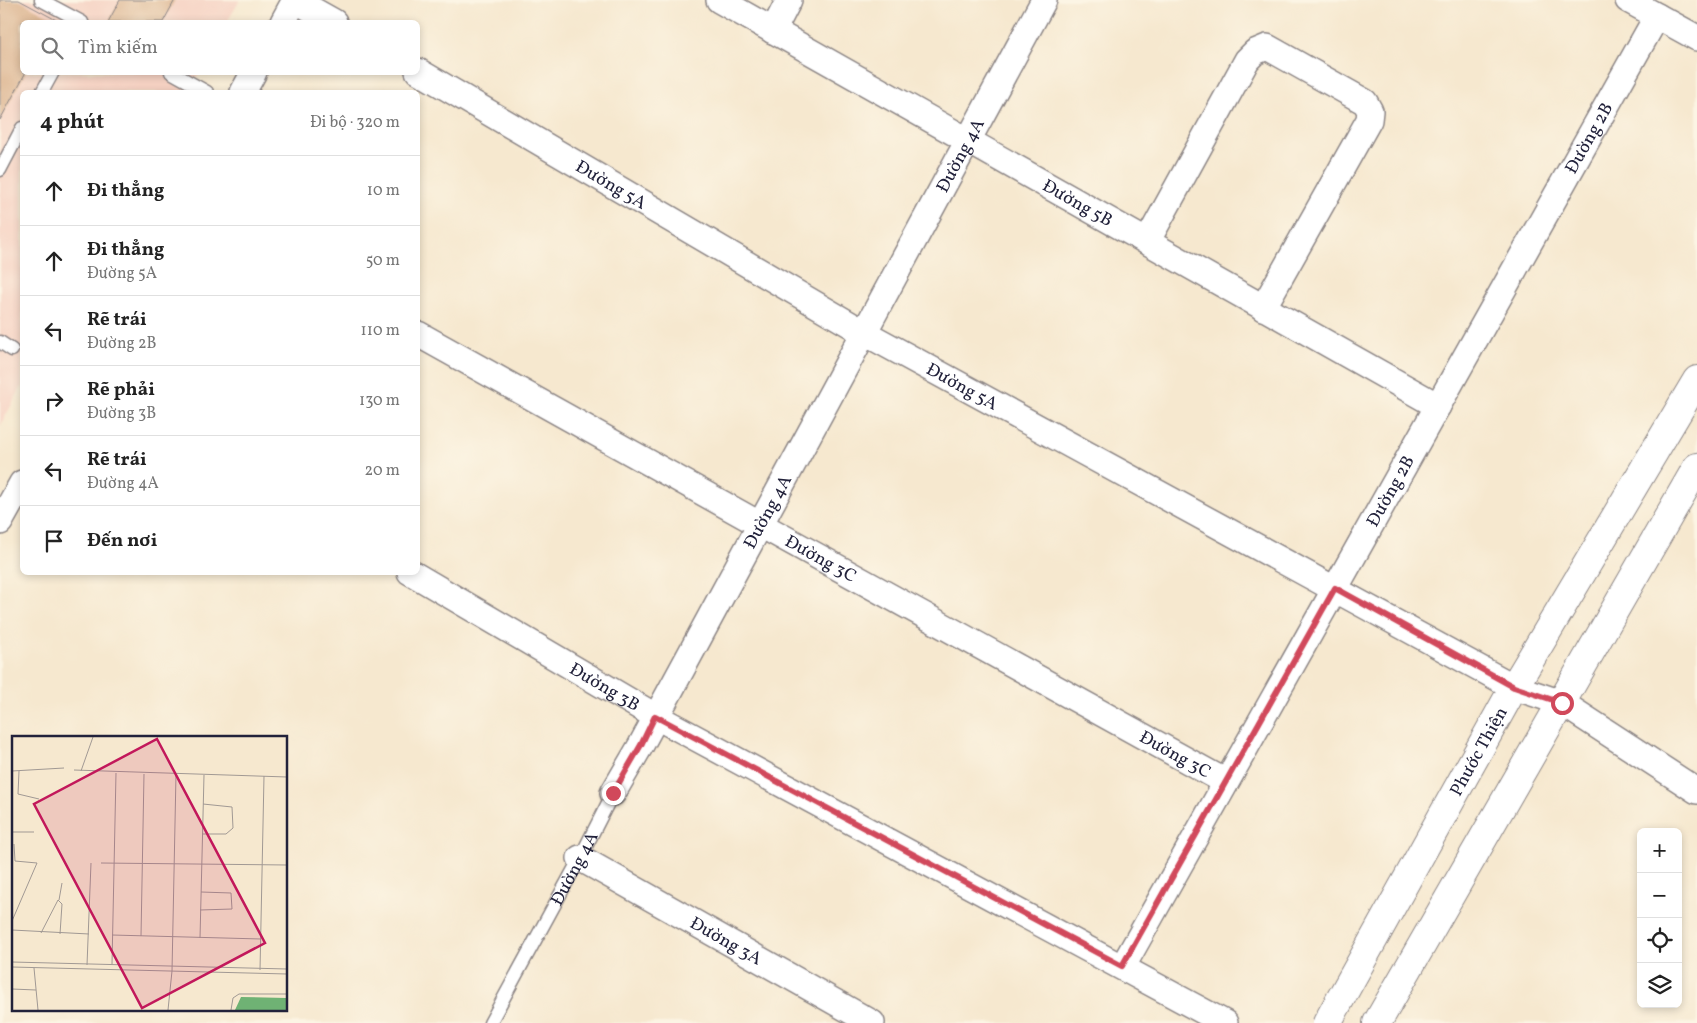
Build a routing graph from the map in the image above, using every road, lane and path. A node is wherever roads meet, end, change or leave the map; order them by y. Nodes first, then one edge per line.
1 (42, 0) edge
2 (295, 0) edge
3 (719, 0) edge
4 (790, 0) edge
5 (1044, 0) edge
6 (1628, 0) edge
7 (1657, 16) junction
8 (77, 20) edge
9 (284, 20) edge
10 (330, 20) edge
11 (773, 31) junction
12 (1697, 38) edge
13 (420, 73) edge
14 (51, 75) edge
15 (176, 75) edge
16 (252, 75) edge
17 (43, 90) edge
18 (203, 90) edge
19 (244, 90) edge
20 (20, 132) edge
21 (967, 141) junction
22 (0, 170) edge
23 (1147, 242) junction
24 (1263, 308) junction
25 (863, 332) junction
26 (420, 335) edge
27 (0, 342) edge
28 (12, 350) dead end
29 (1697, 380) edge
30 (1438, 406) junction
31 (1697, 467) edge
32 (20, 487) edge
33 (0, 522) edge
34 (759, 524) junction
35 (415, 575) edge
36 (1335, 588) junction
37 (1514, 687) junction
38 (1562, 703) junction
39 (655, 716) junction
40 (1226, 782) junction
41 (1697, 791) edge
42 (613, 793) joint
43 (580, 858) junction
44 (1122, 966) junction
45 (490, 1023) edge
46 (872, 1023) edge
47 (1225, 1023) edge
48 (1327, 1023) edge
49 (1378, 1023) edge

1 - 8 lane
2 - 9 street
2 - 10 street
3 - 11 street, Đường 5B
4 - 11 street
5 - 21 street, Đường 4A
6 - 7 street
7 - 12 street
7 - 30 street, Đường 2B
11 - 21 street, Đường 5B
13 - 25 street, Đường 5A
14 - 17 lane
15 - 18 lane
16 - 19 street
20 - 22 lane
21 - 23 street, Đường 5B
21 - 25 street, Đường 4A
23 - 24 street, Đường 5B
23 - 24 street
24 - 30 street, Đường 5B
25 - 34 street, Đường 4A
25 - 36 street, Đường 5A
26 - 34 street, Đường 3C
27 - 28 lane
29 - 37 street, Phước Thiện
30 - 36 street, Đường 2B
31 - 38 street
32 - 33 street
34 - 39 street, Đường 4A
34 - 40 street, Đường 3C
35 - 39 street, Đường 3B
36 - 37 street, Đường 5A
36 - 40 street, Đường 2B
37 - 38 street, Đường 5A
37 - 48 street, Phước Thiện
38 - 41 street, Đường 5A
38 - 49 street
39 - 42 street, Đường 4A
39 - 44 street, Đường 3B
40 - 44 street, Đường 2B
42 - 43 lane, Đường 4A
43 - 45 lane, Đường 4A
43 - 46 street, Đường 3A
44 - 47 street, Đường 3B

